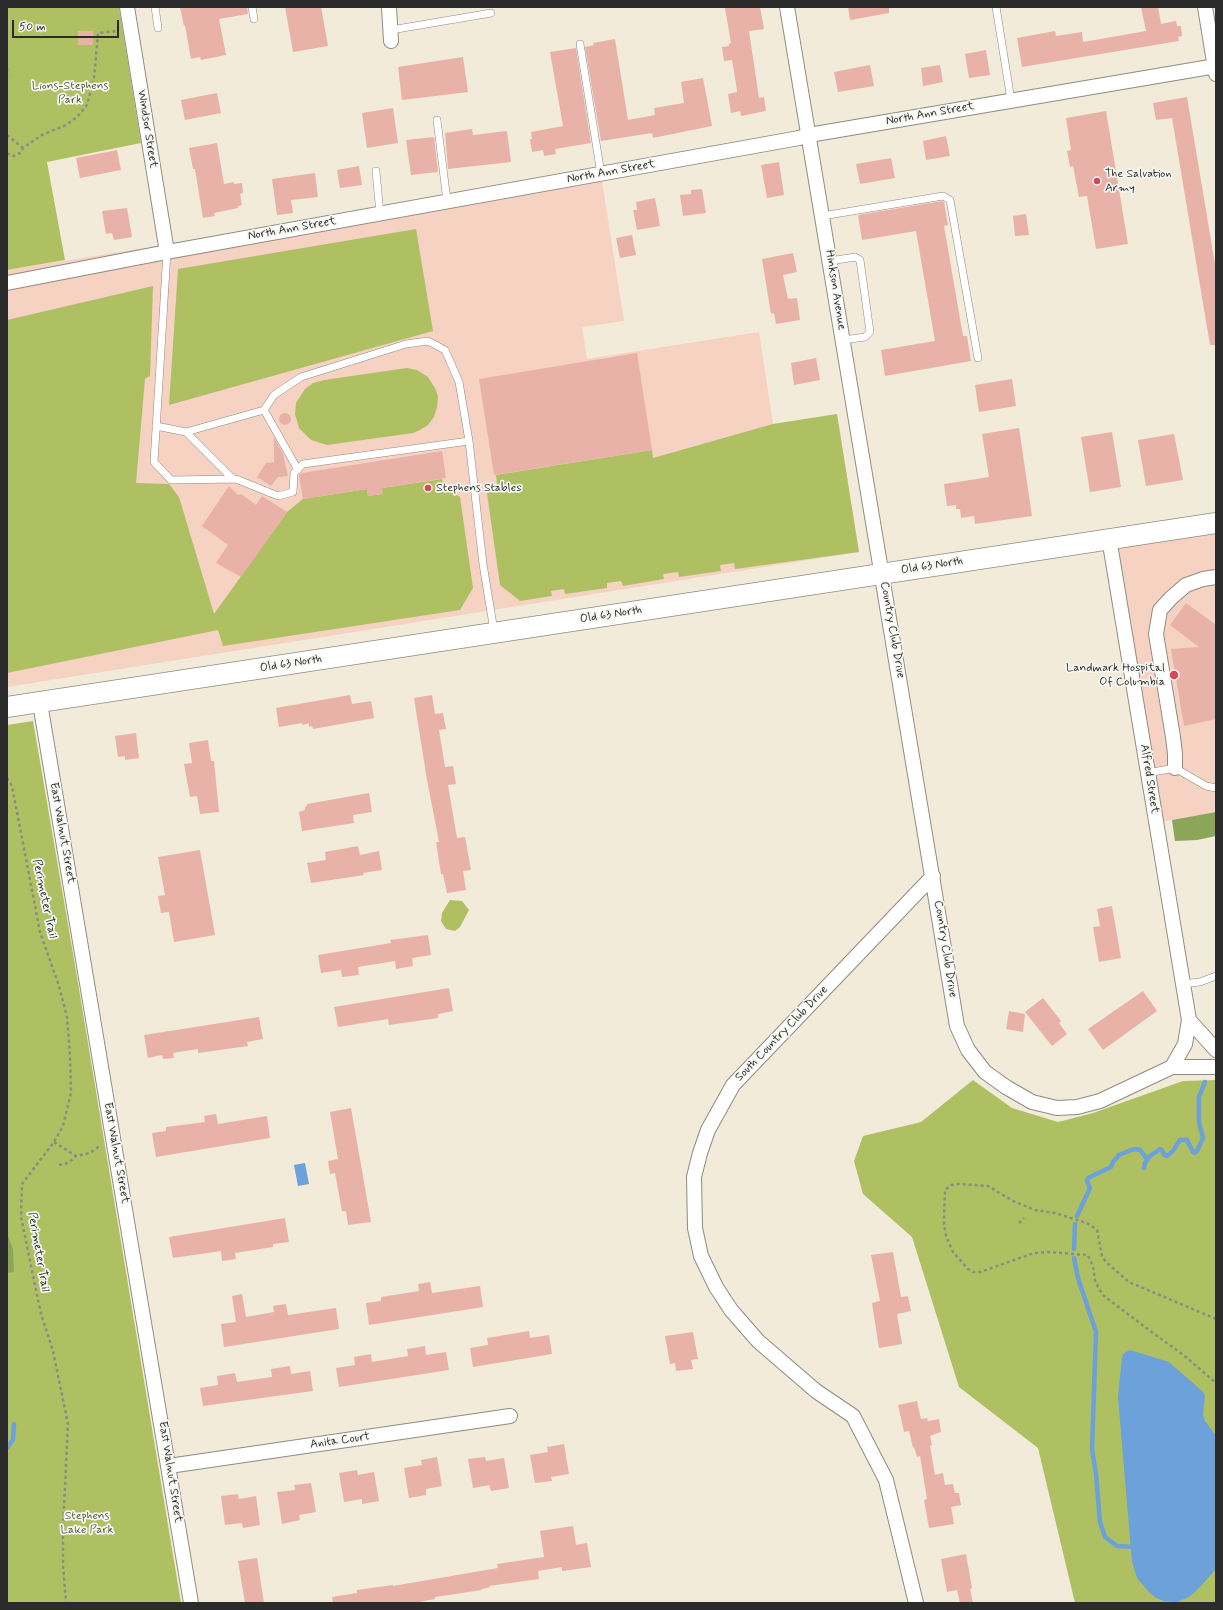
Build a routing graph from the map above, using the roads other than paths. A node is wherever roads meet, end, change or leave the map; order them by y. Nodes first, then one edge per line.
1 (126, 7) edge
2 (155, 7) edge
3 (252, 7) edge
4 (389, 7) edge
5 (787, 7) edge
6 (996, 7) edge
7 (1205, 7) edge
8 (490, 13) dead end
9 (254, 19) dead end
10 (158, 28) dead end
11 (391, 35) joint
12 (580, 44) dead end
13 (1216, 69) edge
14 (1011, 100) junction
15 (437, 120) dead end
16 (809, 135) junction
17 (376, 171) dead end
18 (601, 174) junction
19 (447, 201) junction
20 (380, 214) junction
21 (822, 216) junction
22 (167, 252) junction
23 (830, 261) junction
24 (7, 283) edge
25 (843, 340) junction
26 (978, 358) dead end
27 (264, 410) junction
28 (156, 426) junction
29 (186, 432) junction
30 (469, 441) junction
31 (298, 470) junction
32 (232, 479) junction
33 (1216, 523) edge
34 (1109, 538) junction
35 (882, 574) junction
36 (1216, 577) edge
37 (494, 633) junction
38 (40, 703) junction
39 (7, 707) edge
40 (1175, 768) junction
41 (1147, 773) junction
42 (1216, 788) edge
43 (933, 876) junction
44 (1216, 976) edge
45 (1182, 984) junction
46 (1189, 1020) junction
47 (1216, 1050) edge
48 (1172, 1067) junction
49 (1216, 1067) edge
50 (510, 1416) dead end
51 (169, 1466) junction
52 (191, 1603) edge
53 (916, 1603) edge

1 - 22 street, Windsor Street
2 - 10 lane
3 - 9 lane
4 - 11 street
5 - 16 street, Hinkson Avenue
6 - 14 lane
7 - 13 street
8 - 11 lane
12 - 18 lane
13 - 14 street, North Ann Street
14 - 16 street, North Ann Street
15 - 19 lane
16 - 18 street, North Ann Street
16 - 21 street, Hinkson Avenue
17 - 20 lane
18 - 19 street, North Ann Street
19 - 20 street, North Ann Street
20 - 22 street, North Ann Street
21 - 23 street, Hinkson Avenue
21 - 26 lane
22 - 24 street, North Ann Street
22 - 28 lane
23 - 25 street, Hinkson Avenue
23 - 25 lane
25 - 35 street, Hinkson Avenue
27 - 29 lane
27 - 30 lane
27 - 31 lane
28 - 29 lane
28 - 32 lane
29 - 32 lane
30 - 31 lane
30 - 37 lane
31 - 32 lane
33 - 34 main road, Old 63 North
34 - 35 main road, Old 63 North
34 - 41 street, Alfred Street
35 - 37 main road, Old 63 North
35 - 43 street, Country Club Drive
36 - 40 street
37 - 38 main road, Old 63 North
38 - 39 main road, Old 63 North
38 - 51 street, East Walnut Street
40 - 41 lane
40 - 42 lane
41 - 45 street, Alfred Street
43 - 48 street, Country Club Drive
43 - 53 street, South Country Club Drive
44 - 45 lane
45 - 46 street, Alfred Street
46 - 47 street
46 - 48 street, Alfred Street
48 - 49 street, Country Club Drive
50 - 51 street, Anita Court
51 - 52 street, East Walnut Street

